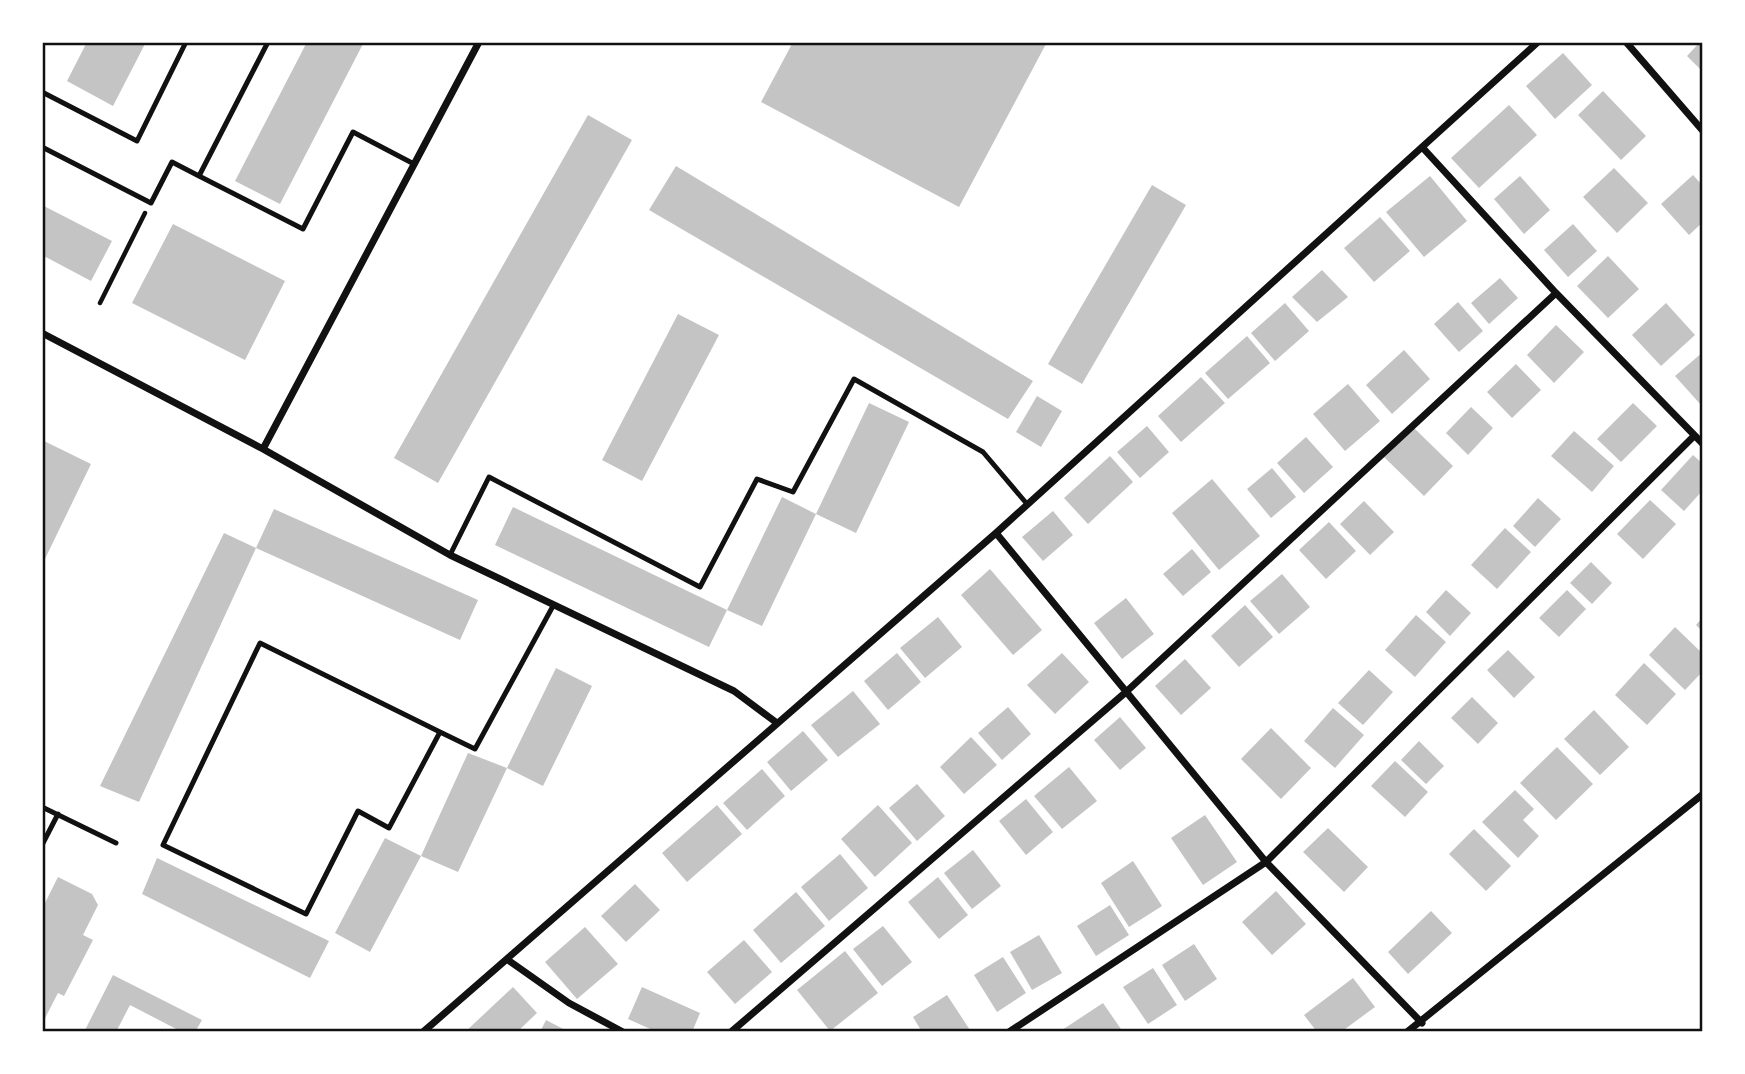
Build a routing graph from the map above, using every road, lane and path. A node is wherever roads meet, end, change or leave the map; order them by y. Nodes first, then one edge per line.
1 (186, 42) edge
2 (268, 42) edge
3 (479, 42) edge
4 (1538, 42) edge
5 (1626, 42) edge
6 (42, 92) edge
7 (1703, 131) edge
8 (42, 147) edge
9 (1422, 147) junction
10 (415, 164) junction
11 (199, 176) junction
12 (151, 203) junction
13 (1556, 293) junction
14 (100, 303) dead end
15 (42, 333) edge
16 (1694, 436) junction
17 (1703, 444) edge
18 (262, 449) junction
19 (1027, 504) junction
20 (996, 533) junction
21 (450, 555) junction
22 (553, 606) junction
23 (1126, 692) junction
24 (777, 723) junction
25 (440, 732) junction
26 (1703, 794) edge
27 (42, 807) edge
28 (58, 814) junction
29 (116, 843) dead end
30 (42, 845) edge
31 (1266, 862) junction
32 (508, 960) junction
33 (1422, 1023) junction
34 (424, 1032) edge
35 (623, 1032) edge
36 (731, 1032) edge
37 (1009, 1032) edge
38 (1407, 1032) edge

1 - 6 lane
2 - 11 lane
3 - 10 street
4 - 9 street
5 - 7 street
8 - 12 lane
9 - 13 street
9 - 19 street
10 - 11 lane
10 - 18 street
11 - 12 lane
12 - 14 path
13 - 16 street
13 - 23 street
15 - 18 street
16 - 17 street
16 - 31 street
18 - 21 street
19 - 20 street
19 - 21 lane
20 - 23 street
20 - 24 street
21 - 22 street
22 - 24 street
22 - 25 lane
23 - 31 street
23 - 36 street
24 - 32 street
25 - 25 lane
26 - 33 street
27 - 28 lane
28 - 29 lane
28 - 30 lane
31 - 33 street
31 - 37 street
32 - 34 street
32 - 35 street
33 - 38 street

